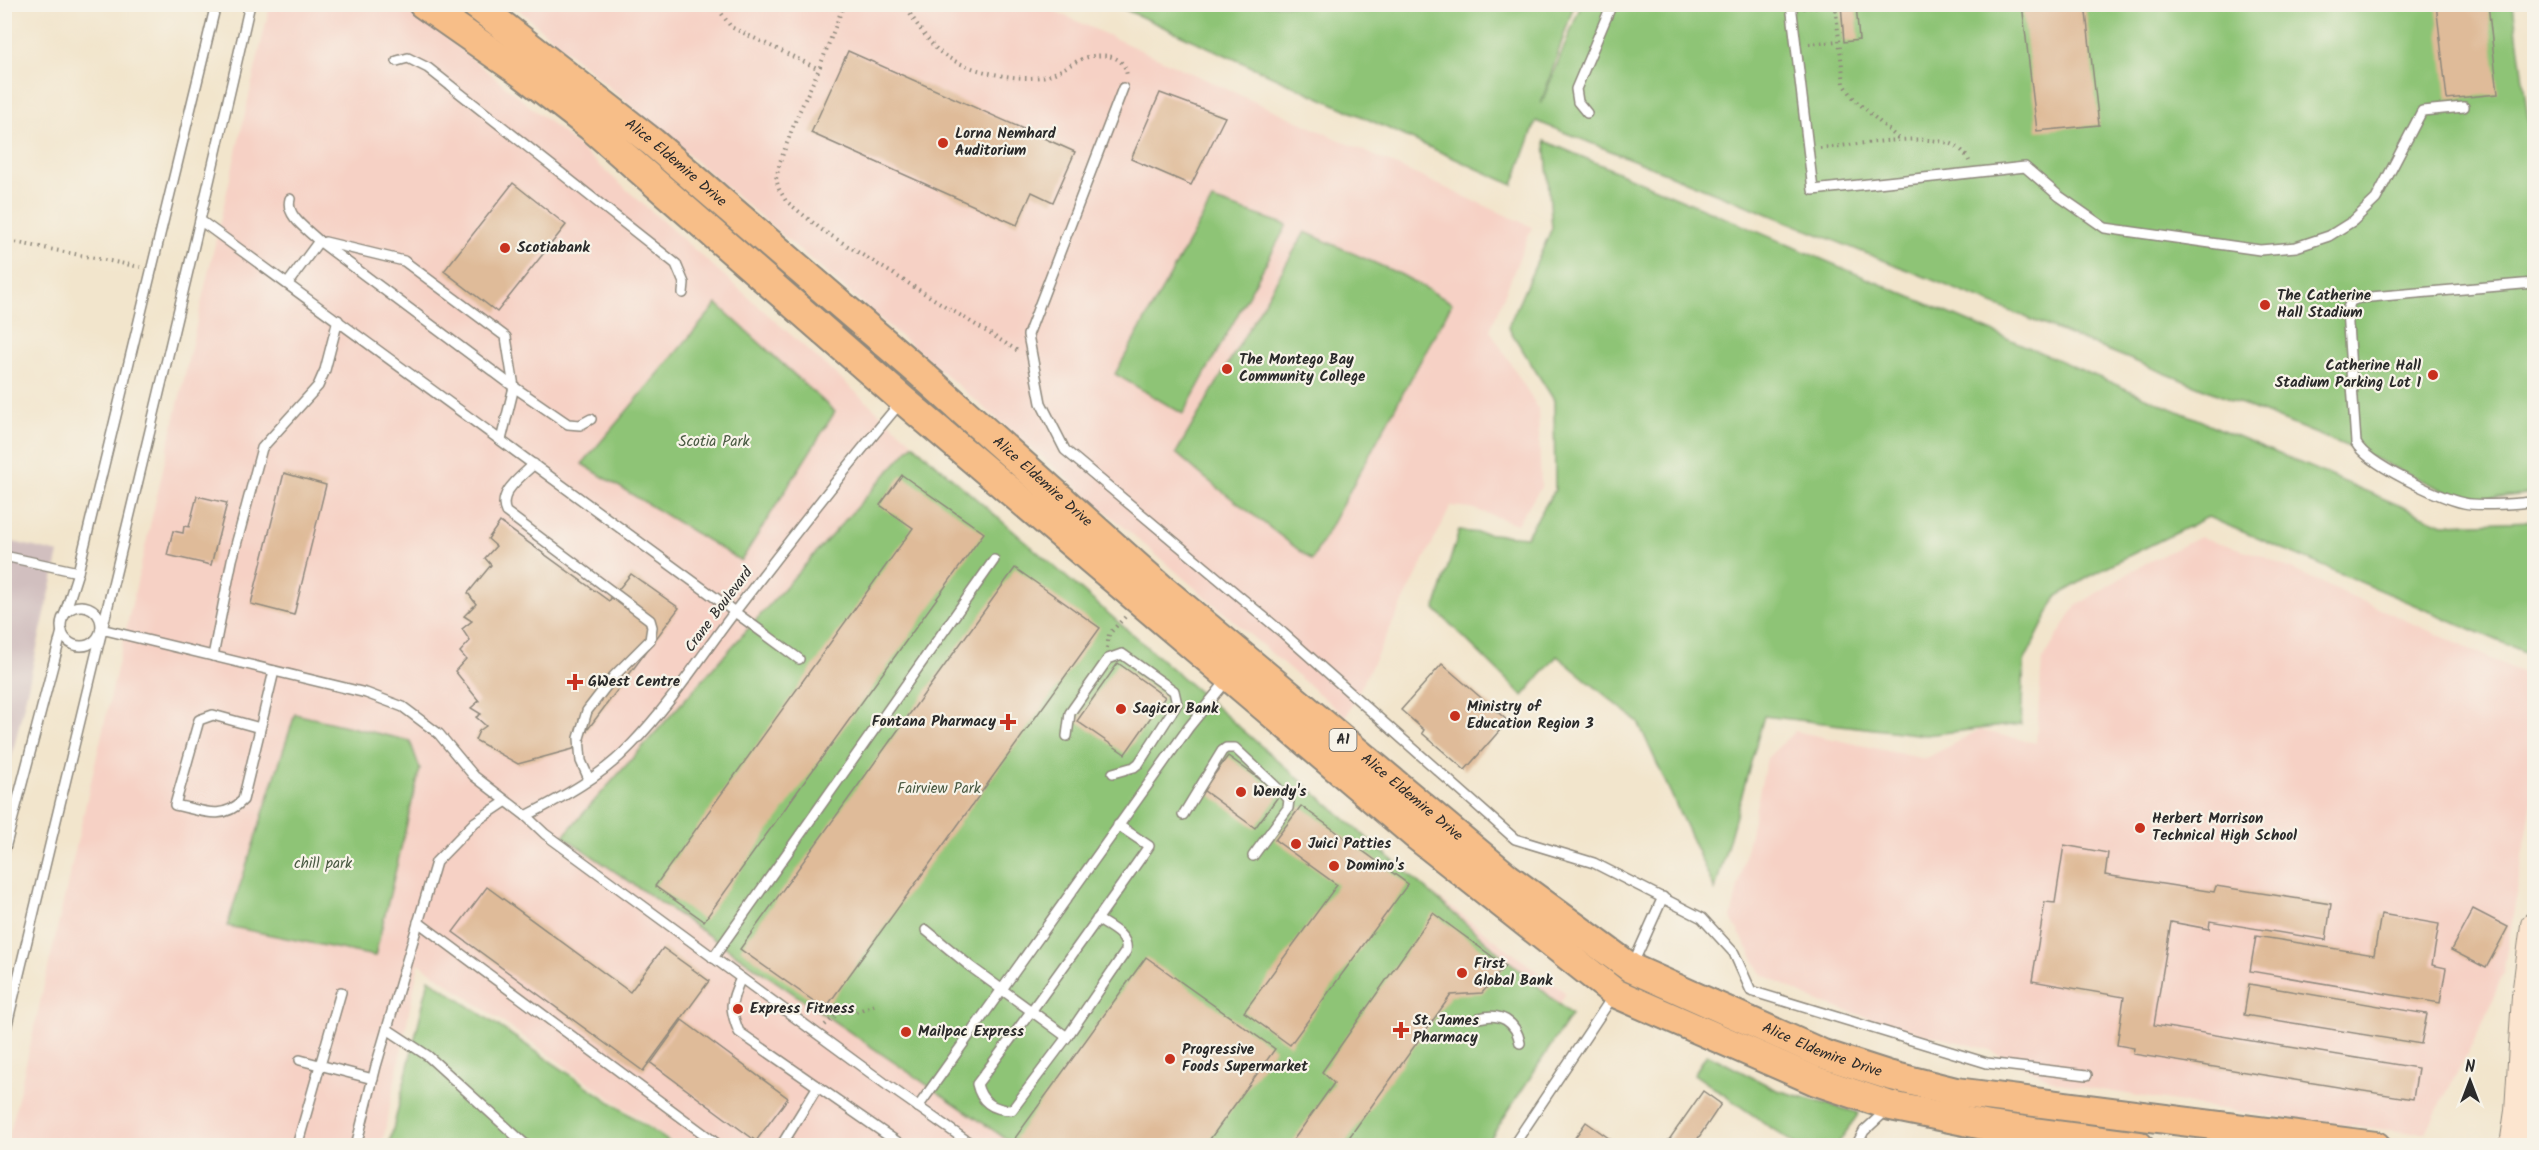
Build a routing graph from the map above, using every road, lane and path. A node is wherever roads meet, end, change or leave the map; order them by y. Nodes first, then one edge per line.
1 (216, 4) edge
2 (250, 4) edge
3 (423, 4) edge
4 (475, 4) edge
5 (715, 4) edge
6 (844, 4) edge
7 (904, 4) edge
8 (1612, 4) edge
9 (1835, 5) edge
10 (1792, 7) edge
11 (1838, 41) junction
12 (1796, 46) junction
13 (398, 61) dead end
14 (819, 69) junction
15 (1123, 88) joint
16 (2464, 107) dead end
17 (1587, 113) dead end
18 (1902, 141) junction
19 (1808, 149) junction
20 (1972, 173) junction
21 (290, 199) dead end
22 (201, 222) junction
23 (4, 240) edge
24 (319, 241) junction
25 (150, 269) junction
26 (2535, 282) edge
27 (288, 283) junction
28 (683, 293) dead end
29 (338, 320) junction
30 (1033, 361) junction
31 (514, 387) junction
32 (903, 400) junction
33 (591, 419) dead end
34 (501, 440) junction
35 (534, 464) junction
36 (2535, 502) edge
37 (4, 556) edge
38 (994, 560) dead end
39 (78, 572) junction
40 (1139, 600) junction
41 (735, 612) junction
42 (64, 616) junction
43 (101, 629) junction
44 (62, 631) junction
45 (213, 656) junction
46 (799, 659) dead end
47 (1108, 659) junction
48 (274, 671) junction
49 (1229, 677) junction
50 (260, 728) junction
51 (1067, 736) dead end
52 (1113, 773) dead end
53 (589, 779) junction
54 (505, 802) junction
55 (4, 803) edge
56 (16, 806) junction
57 (1183, 815) dead end
58 (526, 816) junction
59 (1119, 825) junction
60 (4, 852) edge
61 (1253, 855) dead end
62 (1663, 897) junction
63 (1097, 919) junction
64 (418, 922) junction
65 (2535, 925) edge
66 (926, 930) dead end
67 (713, 958) junction
68 (741, 978) junction
69 (1623, 981) junction
70 (1001, 988) junction
71 (341, 992) dead end
72 (874, 1005) dead end
73 (1032, 1011) junction
74 (1479, 1018) dead end
75 (387, 1029) junction
76 (816, 1033) junction
77 (4, 1037) edge
78 (1066, 1037) junction
79 (1520, 1042) dead end
80 (300, 1060) dead end
81 (319, 1065) junction
82 (2087, 1075) dead end
83 (373, 1079) junction
84 (818, 1086) junction
85 (1892, 1106) junction
86 (918, 1107) junction
87 (971, 1144) edge
88 (297, 1146) edge
89 (356, 1146) edge
90 (527, 1146) edge
91 (720, 1146) edge
92 (781, 1146) edge
93 (903, 1146) edge
94 (1513, 1146) edge
95 (1856, 1146) edge
96 (2139, 1146) edge
97 (2376, 1146) edge
98 (2513, 1146) edge

1 - 25 lane
2 - 22 lane
3 - 32 main road, Alice Eldemire Drive / A1
4 - 69 main road, Alice Eldemire Drive / A1
5 - 14 path
6 - 14 path
7 - 15 path
8 - 17 lane
9 - 10 path
9 - 11 path
10 - 12 lane
11 - 12 path
11 - 18 path
12 - 19 lane
13 - 28 lane
14 - 30 path
15 - 30 lane
16 - 20 lane
18 - 19 path
18 - 20 path
19 - 20 lane
21 - 24 lane
22 - 27 lane
22 - 43 lane
23 - 25 path
24 - 27 lane
24 - 31 lane
24 - 31 lane
25 - 39 lane
26 - 36 lane
27 - 29 lane
29 - 34 lane
29 - 45 lane
30 - 62 lane
31 - 33 lane
31 - 34 lane
32 - 40 main road, Alice Eldemire Drive / A1
32 - 41 lane, Crane Boulevard
34 - 35 lane
35 - 41 lane
35 - 53 lane
37 - 39 lane
38 - 67 lane
39 - 42 lane
40 - 47 path
40 - 49 main road, Alice Eldemire Drive / A1
41 - 46 lane
41 - 53 lane, Crane Boulevard
42 - 43 lane
42 - 44 lane
43 - 44 lane
43 - 45 lane
43 - 77 lane
44 - 56 lane
45 - 48 lane
47 - 51 lane
47 - 52 lane
48 - 50 lane
48 - 54 lane
49 - 59 lane
49 - 69 main road, Alice Eldemire Drive / A1
50 - 50 lane
53 - 58 lane, Crane Boulevard
54 - 58 lane
54 - 64 lane
55 - 56 lane
56 - 60 lane
57 - 61 lane
58 - 67 lane
59 - 63 lane
59 - 70 lane
62 - 69 lane
62 - 82 lane
63 - 73 lane
63 - 78 lane
64 - 75 lane
64 - 91 lane
65 - 98 main road
66 - 70 lane
67 - 68 lane
68 - 76 lane
68 - 84 lane
69 - 85 main road, Alice Eldemire Drive / A1
69 - 94 lane
69 - 97 main road, Alice Eldemire Drive / A1
70 - 73 lane
70 - 86 lane
71 - 81 lane
72 - 76 path
73 - 78 lane
73 - 78 lane
74 - 79 lane
75 - 83 lane
75 - 90 lane
76 - 86 lane
80 - 81 lane
81 - 83 lane
81 - 88 lane
83 - 89 lane
84 - 92 lane
84 - 93 lane
85 - 95 lane
85 - 96 main road, Alice Eldemire Drive / A1
86 - 87 lane

